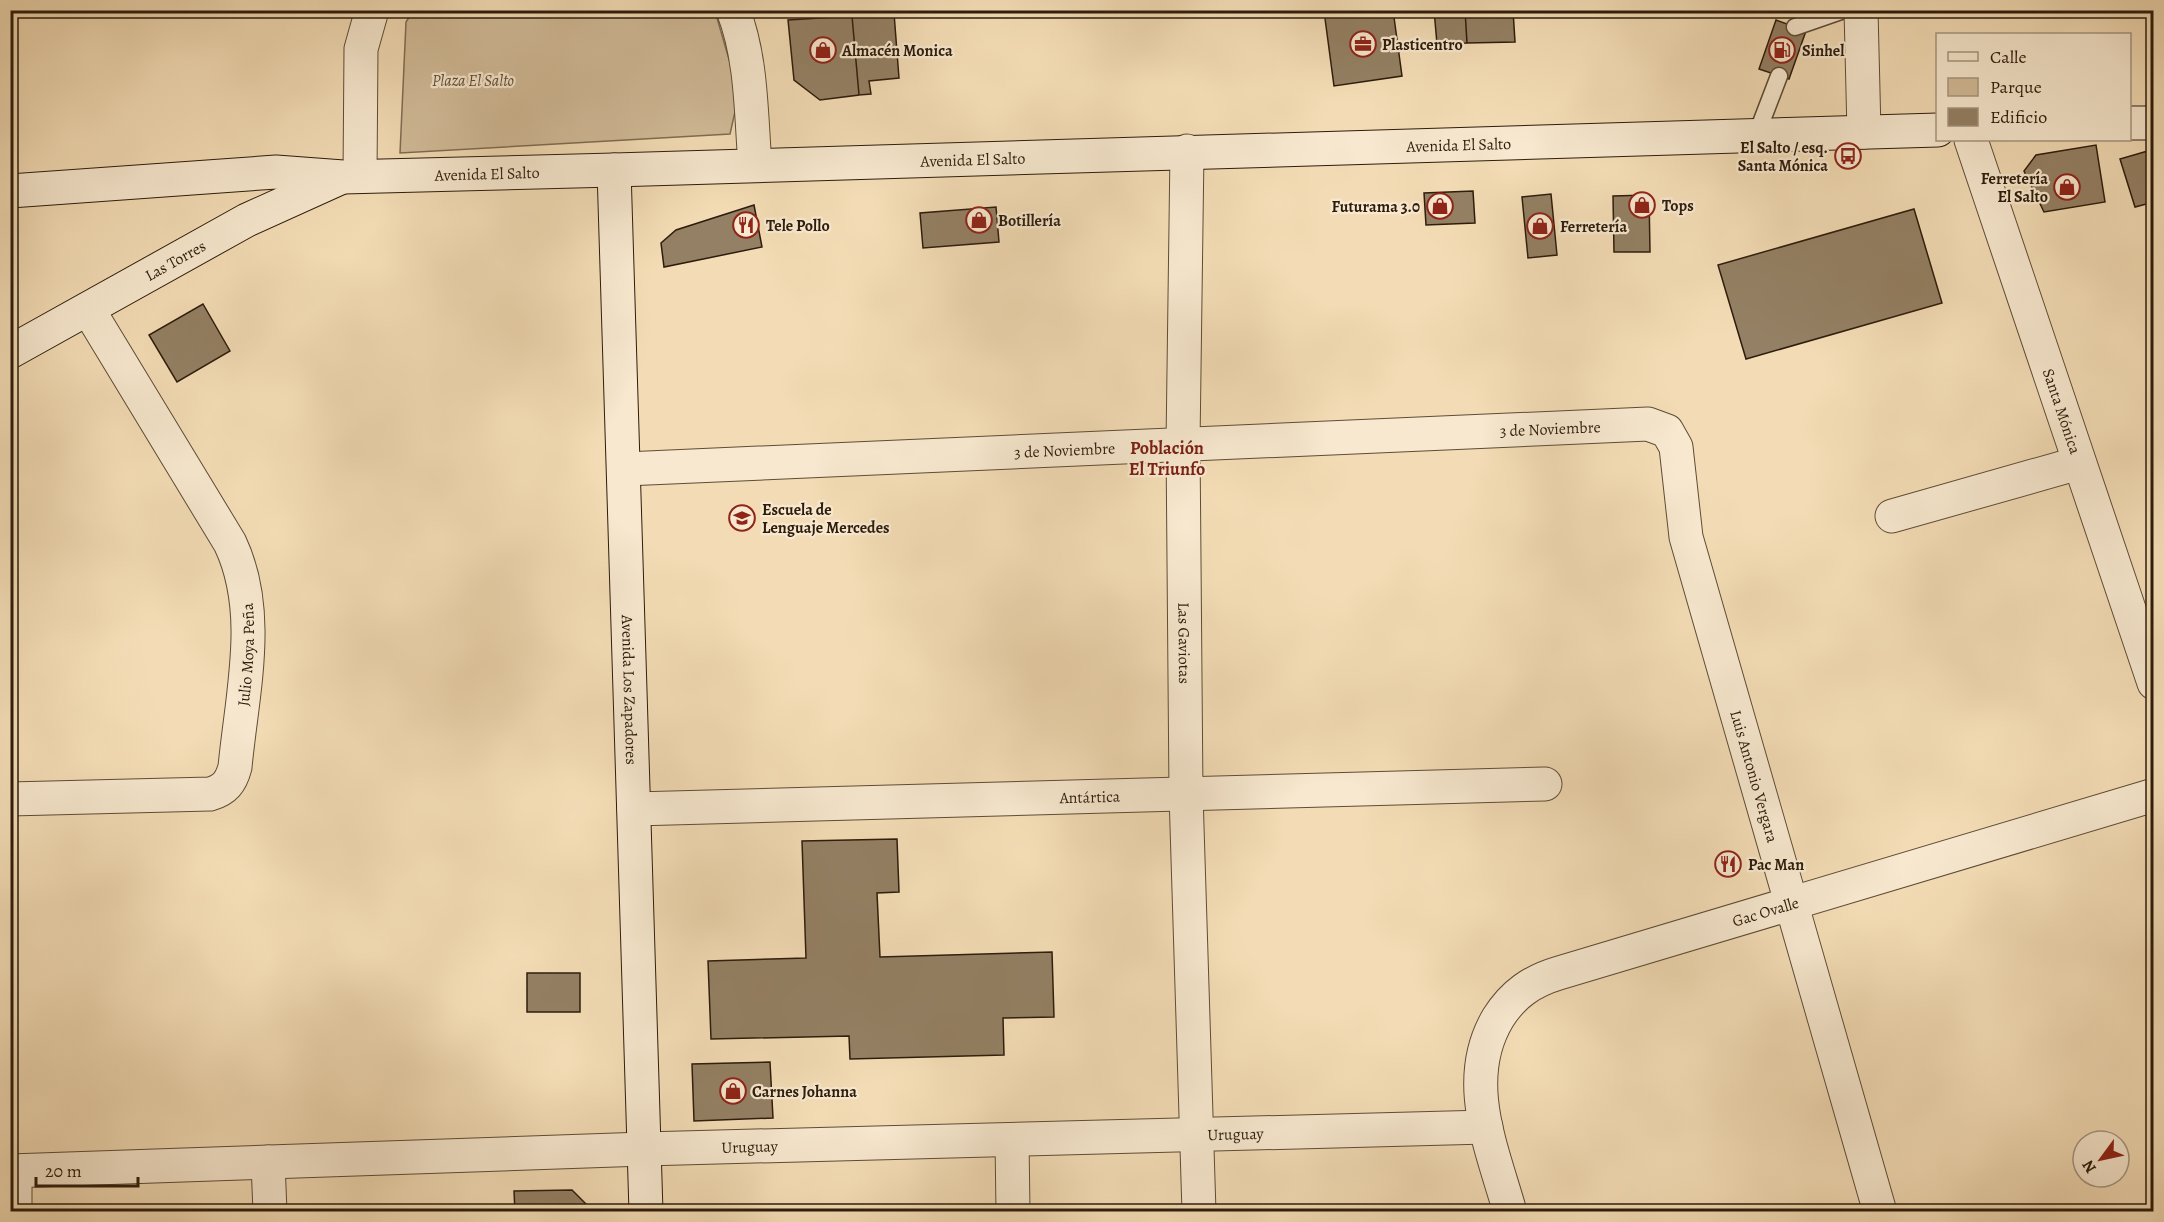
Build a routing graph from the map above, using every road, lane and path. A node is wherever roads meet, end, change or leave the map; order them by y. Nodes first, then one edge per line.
1 (372, 10) edge
2 (733, 10) edge
3 (1844, 10) edge
4 (1861, 10) edge
5 (1796, 27) dead end
6 (1779, 76) dead end
7 (2131, 123) edge
8 (2154, 123) edge
9 (1936, 130) edge
10 (1864, 132) junction
11 (1756, 136) junction
12 (1971, 141) edge
13 (1187, 152) junction
14 (755, 165) junction
15 (614, 170) junction
16 (352, 176) junction
17 (10, 191) edge
18 (88, 309) junction
19 (10, 352) edge
20 (1648, 424) joint
21 (1183, 444) junction
22 (2079, 463) junction
23 (625, 469) junction
24 (1892, 516) dead end
25 (2154, 684) edge
26 (1545, 784) dead end
27 (1186, 794) junction
28 (2154, 795) edge
29 (10, 799) edge
30 (634, 809) junction
31 (1791, 903) junction
32 (1486, 1127) junction
33 (1196, 1135) junction
34 (1012, 1140) junction
35 (644, 1149) junction
36 (268, 1162) junction
37 (13, 1171) edge
38 (15, 1212) edge
39 (270, 1212) edge
40 (646, 1212) edge
41 (1013, 1212) edge
42 (1199, 1212) edge
43 (1510, 1212) edge
44 (1880, 1212) edge

1 - 16 street
2 - 14 street
3 - 5 lane
4 - 10 street
6 - 11 lane
7 - 8 street
9 - 10 street, Avenida El Salto
10 - 11 street, Avenida El Salto
11 - 13 street, Avenida El Salto
12 - 22 street, Santa Mónica
13 - 14 street, Avenida El Salto
13 - 21 street, Las Gaviotas
14 - 15 street, Avenida El Salto
15 - 16 street, Avenida El Salto
15 - 23 street, Avenida Los Zapadores
16 - 17 street, Avenida El Salto
16 - 18 street, Las Torres
18 - 19 street, Las Torres
18 - 29 street, Julio Moya Peña
20 - 21 street, 3 de Noviembre
20 - 31 street, Luis Antonio Vergara
21 - 23 street, 3 de Noviembre
21 - 27 street, Las Gaviotas
22 - 24 street
22 - 25 street, Santa Mónica
23 - 30 street, Avenida Los Zapadores
26 - 27 street, Antártica
27 - 30 street, Antártica
27 - 33 street, Las Gaviotas
28 - 31 street, Gac Ovalle
30 - 35 street, Avenida Los Zapadores
31 - 32 street, Gac Ovalle
31 - 44 street, Luis Antonio Vergara
32 - 33 street, Uruguay
32 - 43 street, Gac Ovalle
33 - 34 street, Uruguay
33 - 42 street, Las Gaviotas
34 - 35 street, Uruguay
34 - 41 street
35 - 36 street, Uruguay
35 - 40 street, Avenida Los Zapadores
36 - 37 street, Uruguay
36 - 39 street
37 - 38 street

